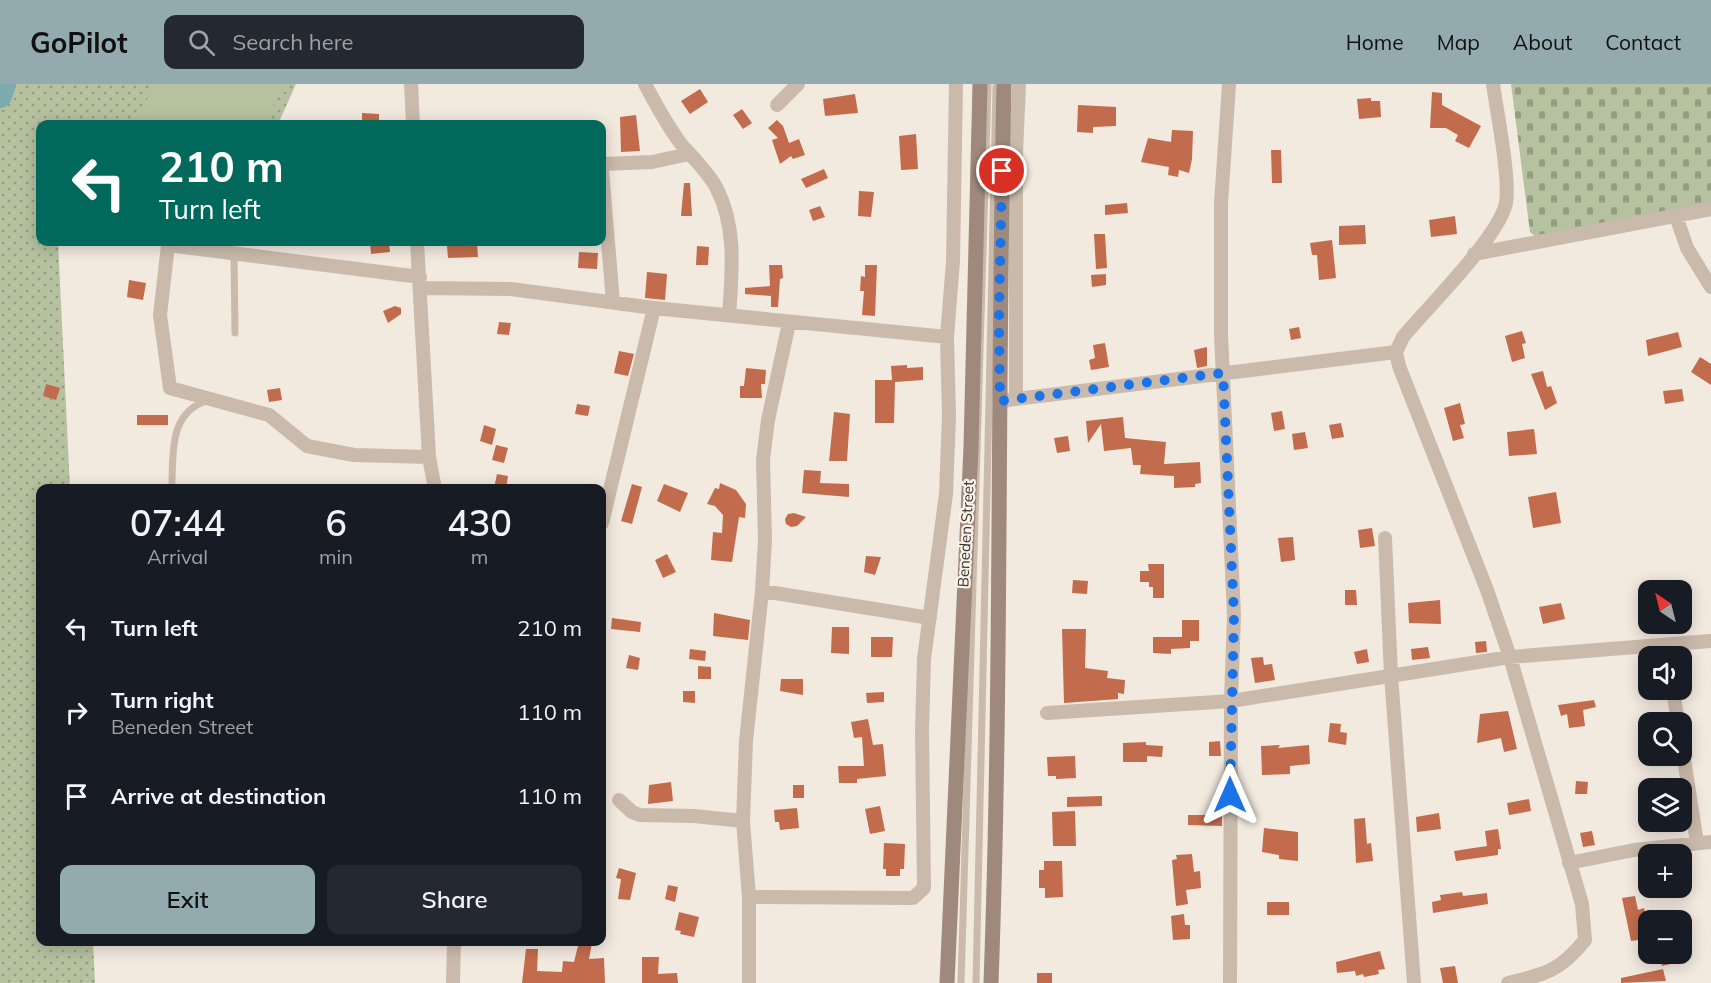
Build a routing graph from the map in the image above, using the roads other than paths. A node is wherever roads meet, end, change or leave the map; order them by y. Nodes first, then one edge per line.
1 (411, 84) edge
2 (645, 84) edge
3 (798, 84) edge
4 (955, 84) edge
5 (980, 84) edge
6 (988, 84) edge
7 (997, 84) edge
8 (1004, 84) edge
9 (1019, 84) edge
10 (1229, 84) edge
11 (1493, 84) edge
12 (777, 105) dead end
13 (413, 120) edge
14 (689, 154) junction
15 (606, 164) edge
16 (1711, 209) edge
17 (1676, 216) junction
18 (606, 219) edge
19 (168, 246) edge
20 (176, 246) edge
21 (417, 246) edge
22 (234, 253) junction
23 (1474, 254) junction
24 (420, 283) junction
25 (1711, 287) edge
26 (613, 302) junction
27 (654, 308) junction
28 (729, 315) junction
29 (789, 323) junction
30 (235, 333) dead end
31 (947, 337) junction
32 (1396, 352) junction
33 (1223, 373) junction
34 (1016, 399) junction
35 (208, 400) junction
36 (1000, 401) junction
37 (429, 457) junction
38 (172, 483) dead end
39 (434, 484) edge
40 (606, 506) edge
41 (1385, 538) dead end
42 (762, 591) junction
43 (930, 618) junction
44 (1711, 641) edge
45 (1690, 646) edge
46 (1638, 652) edge
47 (1510, 657) junction
48 (1391, 675) junction
49 (1231, 701) junction
50 (1047, 713) dead end
51 (1685, 766) edge
52 (619, 800) dead end
53 (742, 821) junction
54 (1711, 842) edge
55 (1696, 843) junction
56 (1569, 862) junction
57 (749, 897) junction
58 (454, 946) edge
59 (453, 983) edge
60 (749, 983) edge
61 (947, 983) edge
62 (961, 983) edge
63 (976, 983) edge
64 (991, 983) edge
65 (1230, 983) edge
66 (1414, 983) edge
67 (1508, 983) edge

1 - 13 street
2 - 14 street
3 - 12 street
4 - 31 street
5 - 61 main road, Beneden Street
6 - 62 lane
7 - 63 lane
8 - 36 main road
9 - 34 street
10 - 33 street
11 - 23 street
14 - 15 street
14 - 28 street
16 - 17 street
17 - 23 street
17 - 25 street
18 - 26 street
19 - 35 street
20 - 22 street
21 - 24 street
22 - 24 street
22 - 30 lane
23 - 32 street
24 - 26 street
24 - 37 street
26 - 27 street
27 - 28 street
27 - 40 street
28 - 29 street
29 - 31 street
29 - 42 street
31 - 43 street
32 - 33 street
32 - 47 street
33 - 34 street
33 - 49 street
34 - 36 street
35 - 37 street
35 - 38 lane
36 - 64 main road
37 - 39 street
41 - 48 street
42 - 43 street
42 - 53 street
43 - 57 street
44 - 45 street
46 - 47 street
47 - 48 street
47 - 56 street
48 - 49 street
48 - 66 street
49 - 50 street
49 - 65 street
51 - 55 street
52 - 53 street
53 - 57 street
54 - 55 street
55 - 56 street
56 - 67 street
57 - 60 street
58 - 59 street

